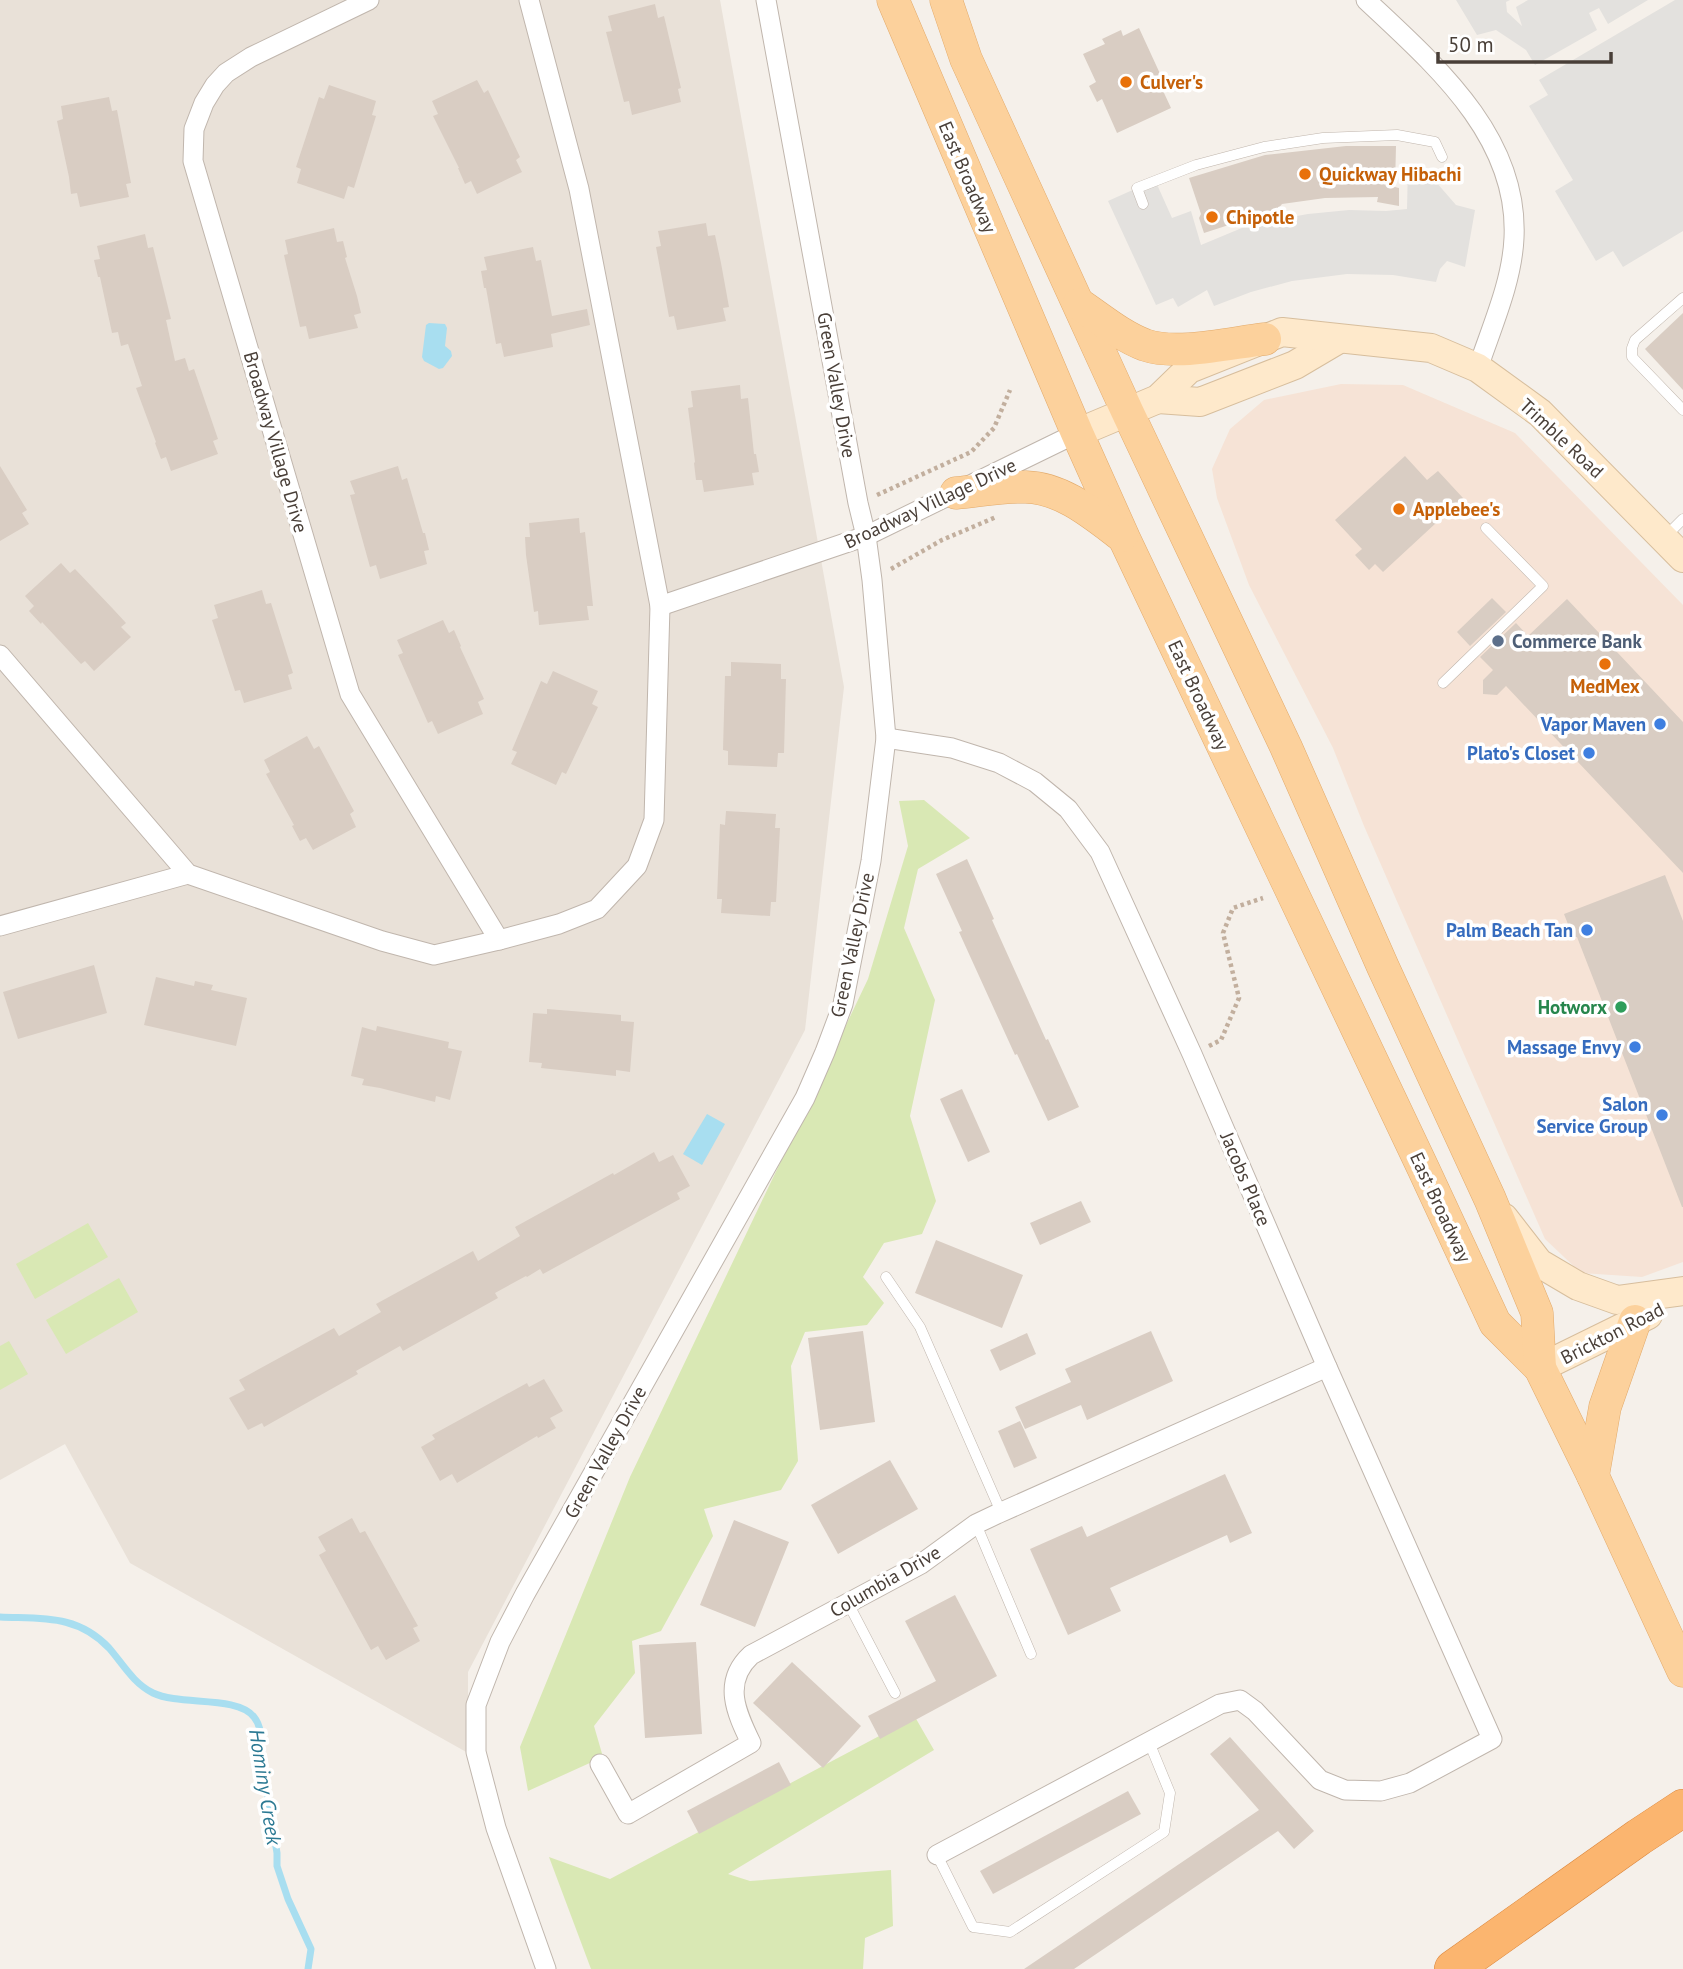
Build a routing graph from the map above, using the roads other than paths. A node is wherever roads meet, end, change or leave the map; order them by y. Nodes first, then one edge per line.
1 (369, 0) edge
2 (529, 0) edge
3 (766, 0) edge
4 (893, 0) edge
5 (946, 0) edge
6 (1366, 0) edge
7 (1442, 157) dead end
8 (1143, 204) dead end
9 (1683, 298) edge
10 (1078, 303) junction
11 (1265, 339) junction
12 (1339, 339) junction
13 (1478, 368) junction
14 (1158, 399) junction
15 (1683, 410) edge
16 (1127, 411) junction
17 (1077, 433) junction
18 (956, 493) junction
19 (1486, 528) dead end
20 (866, 536) junction
21 (1124, 538) junction
22 (1676, 539) edge
23 (660, 606) junction
24 (0, 655) edge
25 (1443, 683) dead end
26 (886, 738) junction
27 (188, 874) junction
28 (0, 926) edge
29 (499, 940) junction
30 (1490, 1199) junction
31 (886, 1278) dead end
32 (1683, 1291) edge
33 (1683, 1297) edge
34 (1635, 1321) junction
35 (1326, 1367) junction
36 (1541, 1368) junction
37 (1593, 1476) junction
38 (1001, 1512) junction
39 (976, 1524) junction
40 (848, 1603) junction
41 (1031, 1654) dead end
42 (1683, 1671) edge
43 (895, 1693) dead end
44 (1149, 1742) junction
45 (600, 1765) dead end
46 (1683, 1808) edge
47 (937, 1855) joint
48 (546, 1969) edge
49 (1453, 1969) edge

1 - 29 street, Broadway Village Drive
2 - 23 street
3 - 20 street, Green Valley Drive
4 - 17 main road, East Broadway
5 - 10 main road, East Broadway
6 - 13 street
7 - 8 lane
9 - 15 lane
10 - 11 main road
10 - 16 main road, East Broadway
11 - 12 street, Trimble Road
11 - 14 street, Trimble Road
12 - 13 street, Trimble Road
12 - 14 street, Trimble Road
13 - 22 street, Trimble Road
14 - 16 street, Trimble Road
16 - 17 street, Trimble Road
16 - 30 main road, East Broadway
17 - 18 street, Broadway Village Drive
17 - 21 main road, East Broadway
18 - 20 street, Broadway Village Drive
18 - 21 main road
19 - 25 lane
20 - 23 street, Broadway Village Drive
20 - 26 street, Green Valley Drive
21 - 36 main road, East Broadway
23 - 29 street
24 - 27 street
26 - 35 street, Jacobs Place
26 - 48 street, Green Valley Drive
27 - 28 street
27 - 29 street
30 - 32 street, Brickton Road
30 - 36 main road, East Broadway
31 - 38 lane
33 - 34 street, Brickton Road
34 - 36 street, Brickton Road
34 - 37 main road
35 - 38 street, Columbia Drive
35 - 44 street, Jacobs Place
36 - 37 main road, East Broadway
37 - 42 main road, East Broadway
38 - 39 street, Columbia Drive
39 - 40 street, Columbia Drive
39 - 41 lane
40 - 43 lane
40 - 45 street, Columbia Drive
44 - 47 street
44 - 47 lane
46 - 49 highway

